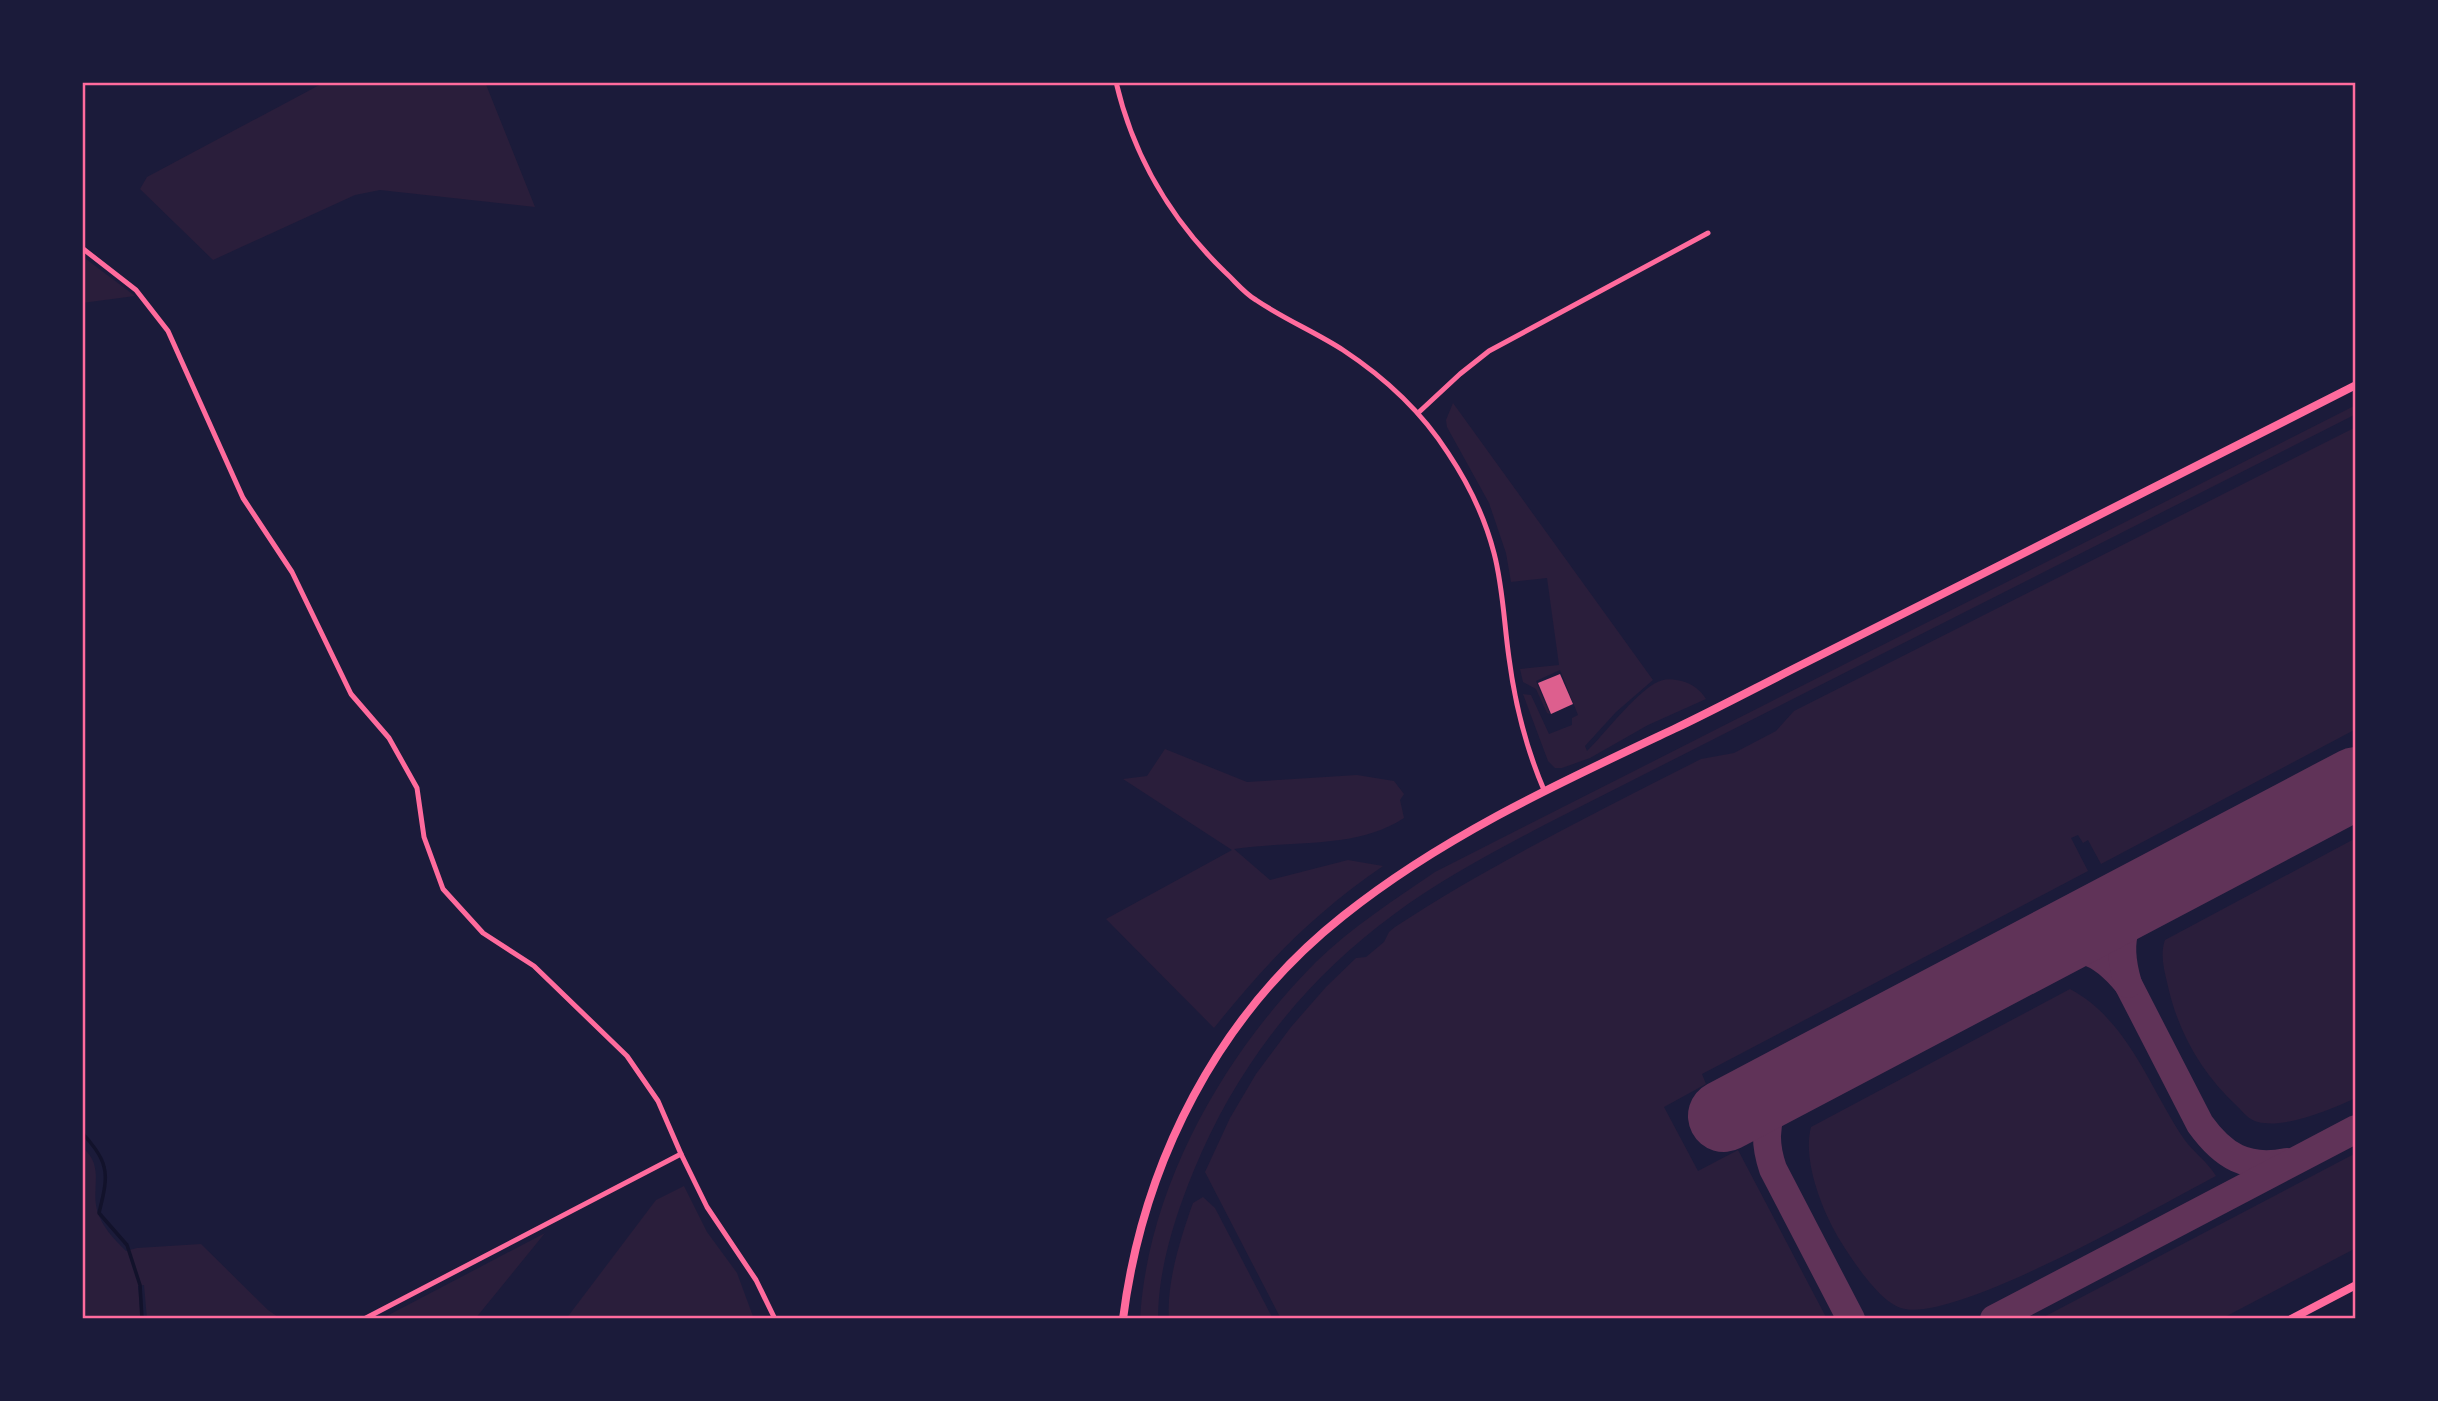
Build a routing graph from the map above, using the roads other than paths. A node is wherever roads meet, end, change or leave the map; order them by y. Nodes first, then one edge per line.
1 (1116, 82) edge
2 (1708, 233) dead end
3 (82, 248) edge
4 (2356, 385) edge
5 (1418, 413) junction
6 (1545, 790) junction
7 (681, 1154) junction
8 (2356, 1285) edge
9 (364, 1319) edge
10 (775, 1319) edge
11 (1122, 1319) edge
12 (2291, 1319) edge

1 - 5 street
2 - 5 street
3 - 7 street
4 - 6 main road
5 - 6 street
6 - 11 main road
7 - 9 street
7 - 10 street
8 - 12 main road

